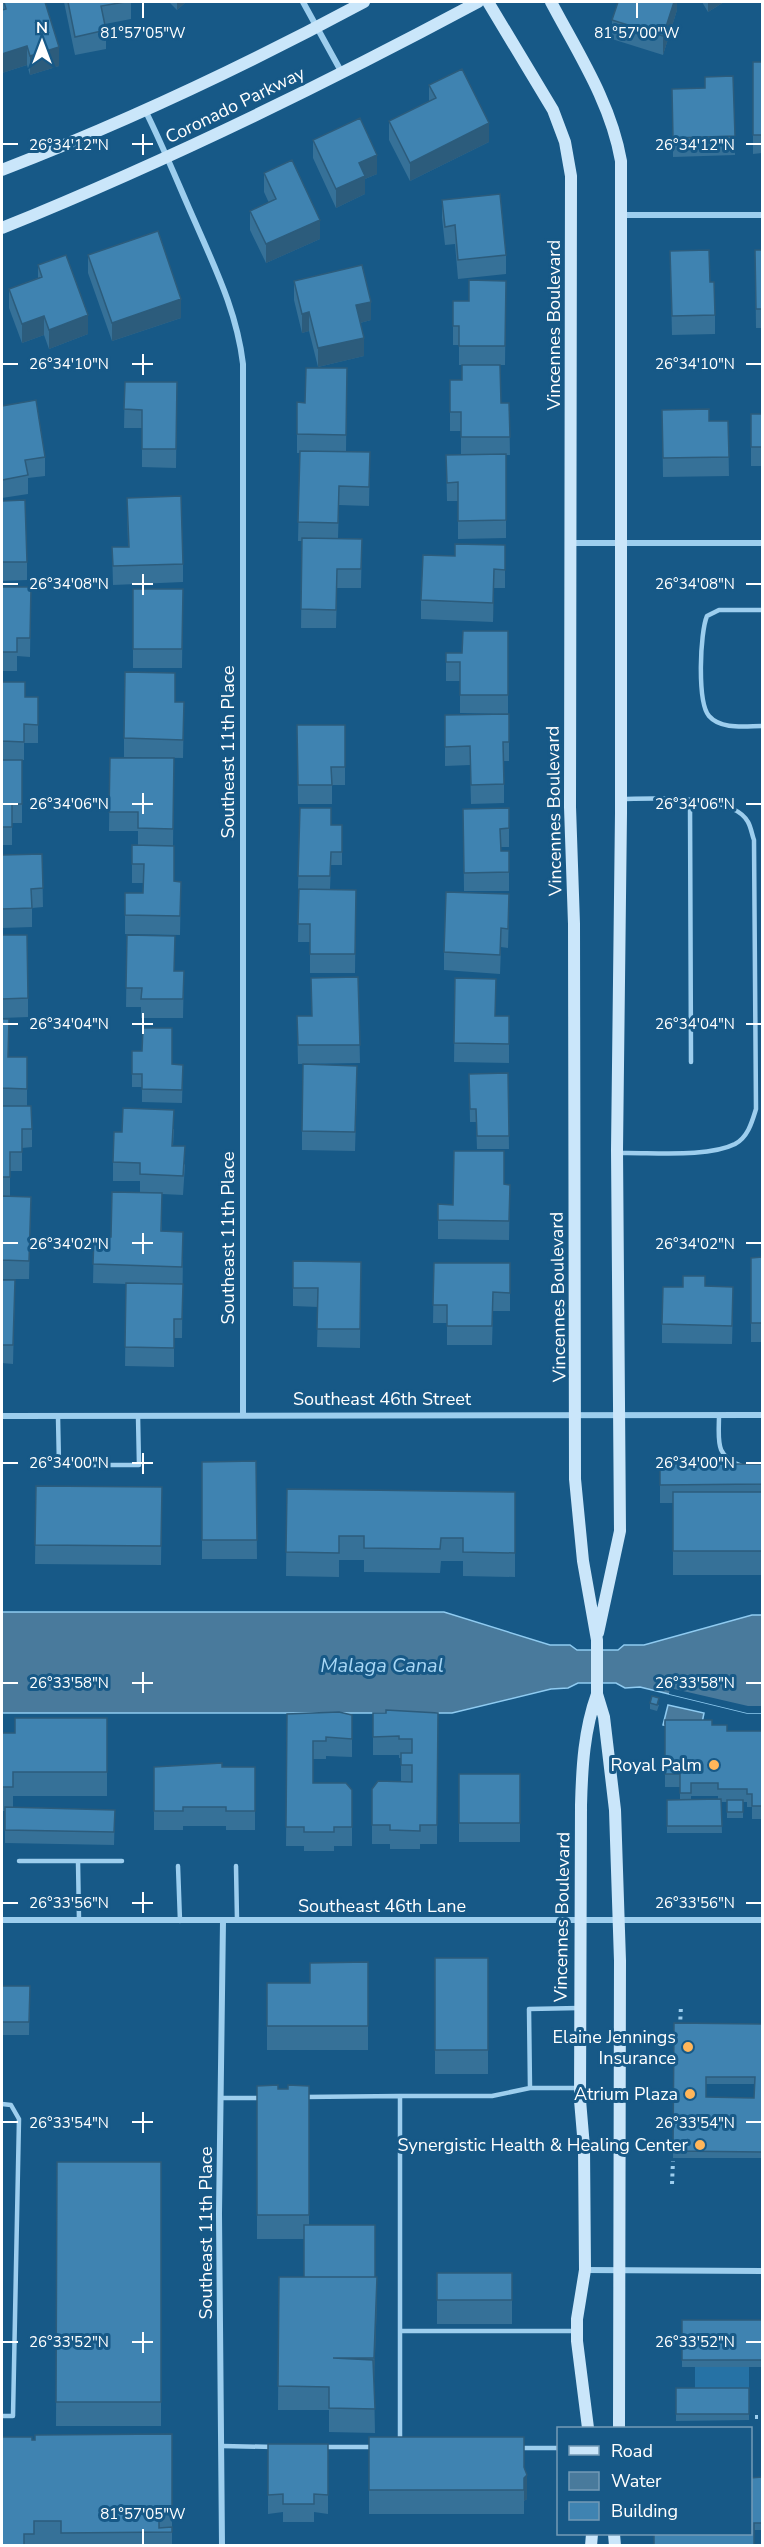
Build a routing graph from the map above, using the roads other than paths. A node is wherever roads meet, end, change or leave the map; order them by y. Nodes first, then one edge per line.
1 (303, 2) edge
2 (364, 2) edge
3 (478, 2) edge
4 (488, 2) edge
5 (551, 2) edge
6 (316, 27) junction
7 (342, 73) junction
8 (145, 110) junction
9 (169, 158) junction
10 (2, 170) edge
11 (622, 215) junction
12 (762, 215) edge
13 (2, 228) edge
14 (571, 543) junction
15 (621, 543) junction
16 (762, 543) edge
17 (762, 610) edge
18 (762, 726) edge
19 (621, 799) junction
20 (690, 800) junction
21 (691, 1062) dead end
22 (617, 1153) junction
23 (577, 1413) junction
24 (243, 1414) junction
25 (620, 1414) junction
26 (719, 1415) junction
27 (762, 1415) edge
28 (2, 1416) edge
29 (138, 1416) junction
30 (58, 1417) junction
31 (752, 1466) edge
32 (597, 1640) junction
33 (597, 1694) junction
34 (19, 1861) dead end
35 (78, 1861) junction
36 (122, 1861) dead end
37 (178, 1866) dead end
38 (236, 1866) dead end
39 (2, 1920) edge
40 (79, 1920) junction
41 (580, 1920) junction
42 (619, 1920) junction
43 (762, 1920) edge
44 (180, 1921) junction
45 (223, 1921) junction
46 (237, 1921) junction
47 (579, 2008) junction
48 (530, 2088) junction
49 (580, 2088) junction
50 (400, 2096) junction
51 (293, 2097) edge
52 (222, 2098) junction
53 (269, 2098) edge
54 (2, 2104) edge
55 (585, 2270) junction
56 (620, 2270) junction
57 (762, 2271) edge
58 (400, 2331) junction
59 (577, 2331) junction
60 (2, 2416) edge
61 (588, 2427) edge
62 (619, 2427) edge
63 (222, 2446) junction
64 (281, 2447) edge
65 (317, 2447) edge
66 (377, 2447) edge
67 (400, 2447) edge
68 (512, 2448) edge
69 (557, 2448) edge
70 (222, 2546) edge

1 - 6 street
2 - 6 street, Coronado Parkway
3 - 7 street, Coronado Parkway
4 - 14 street, Vincennes Boulevard
5 - 11 street, Vincennes Boulevard
6 - 7 street
6 - 8 street, Coronado Parkway
7 - 9 street, Coronado Parkway
8 - 9 street, Southeast 11th Place
8 - 10 street, Coronado Parkway
9 - 13 street, Coronado Parkway
9 - 24 street, Southeast 11th Place
11 - 12 street
11 - 15 street, Vincennes Boulevard
14 - 15 street
14 - 23 street, Vincennes Boulevard
15 - 16 street
15 - 19 street, Vincennes Boulevard
17 - 18 lane
19 - 20 lane
19 - 22 street, Vincennes Boulevard
20 - 21 lane
20 - 22 lane
22 - 25 street, Vincennes Boulevard
23 - 24 street, Southeast 46th Street
23 - 25 street, Southeast 46th Street
23 - 32 street, Vincennes Boulevard
24 - 29 street, Southeast 46th Street
25 - 26 street, Southeast 46th Street
25 - 32 street, Vincennes Boulevard
26 - 27 street, Southeast 46th Street
26 - 31 lane
28 - 30 street, Southeast 46th Street
29 - 30 street, Southeast 46th Street
29 - 30 lane
32 - 33 street, Vincennes Boulevard
33 - 41 street, Vincennes Boulevard
33 - 42 street, Vincennes Boulevard
34 - 35 lane
35 - 36 lane
35 - 40 lane
37 - 44 lane
38 - 46 lane
39 - 40 street, Southeast 46th Lane
40 - 44 street, Southeast 46th Lane
41 - 42 street, Southeast 46th Lane
41 - 46 street, Southeast 46th Lane
41 - 47 street, Vincennes Boulevard
42 - 43 street, Southeast 46th Lane
42 - 56 street, Vincennes Boulevard
44 - 45 street, Southeast 46th Lane
45 - 46 street, Southeast 46th Lane
45 - 52 street, Southeast 11th Place
47 - 48 lane
47 - 49 street, Vincennes Boulevard
48 - 49 lane
48 - 50 lane
49 - 55 street, Vincennes Boulevard
50 - 51 lane
50 - 58 lane
52 - 53 lane
52 - 63 street, Southeast 11th Place
54 - 60 lane
55 - 56 street
55 - 59 street, Vincennes Boulevard
56 - 57 street
56 - 62 street, Vincennes Boulevard
58 - 59 lane
58 - 67 lane
59 - 61 street, Vincennes Boulevard
63 - 64 lane
63 - 70 street, Southeast 11th Place
65 - 66 lane
68 - 69 lane

